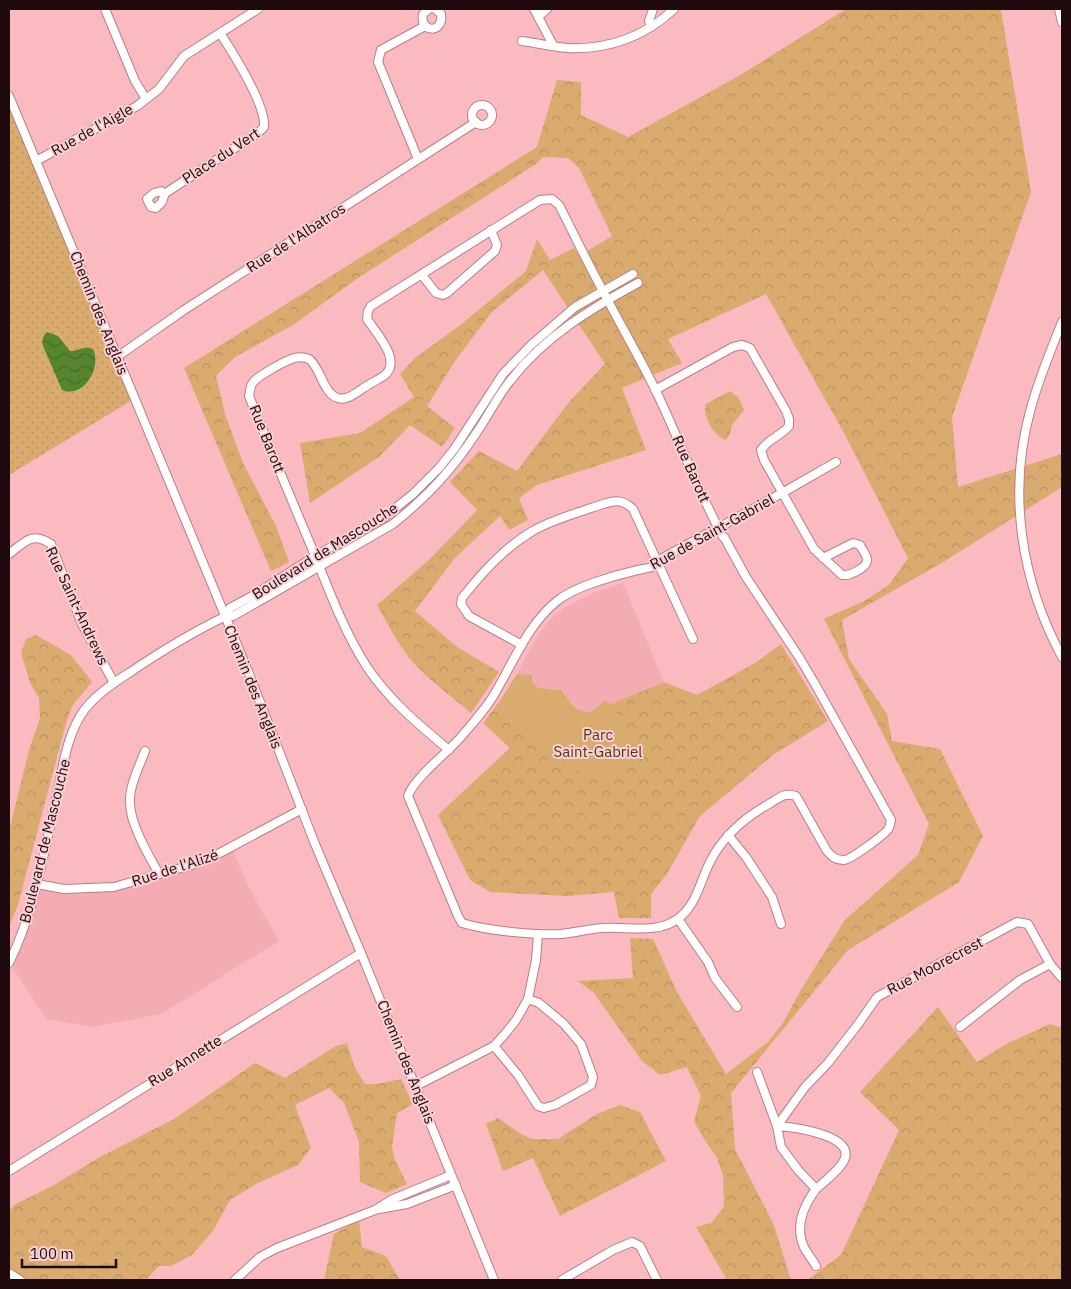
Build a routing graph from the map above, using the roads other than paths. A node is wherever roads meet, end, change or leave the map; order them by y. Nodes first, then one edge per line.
1 (105, 9) edge
2 (258, 9) edge
3 (429, 9) edge
4 (435, 9) edge
5 (534, 9) edge
6 (548, 9) edge
7 (653, 9) edge
8 (674, 9) edge
9 (1059, 9) edge
10 (538, 17) junction
11 (1062, 22) edge
12 (425, 26) junction
13 (651, 26) junction
14 (220, 33) junction
15 (522, 41) dead end
16 (553, 45) junction
17 (9, 96) edge
18 (146, 99) junction
19 (476, 122) dead end
20 (418, 159) junction
21 (36, 161) junction
22 (164, 194) dead end
23 (491, 230) junction
24 (633, 274) dead end
25 (422, 275) junction
26 (638, 283) dead end
27 (602, 291) junction
28 (607, 300) junction
29 (1062, 322) edge
30 (117, 357) junction
31 (655, 390) junction
32 (836, 462) dead end
33 (782, 493) junction
34 (718, 527) junction
35 (9, 554) edge
36 (314, 556) junction
37 (823, 558) junction
38 (657, 561) junction
39 (319, 566) junction
40 (224, 617) junction
41 (693, 640) dead end
42 (522, 645) junction
43 (1062, 657) edge
44 (114, 683) junction
45 (449, 750) junction
46 (145, 751) dead end
47 (302, 809) junction
48 (728, 835) junction
49 (872, 842) joint
50 (160, 874) junction
51 (37, 884) junction
52 (678, 919) junction
53 (781, 924) dead end
54 (538, 934) junction
55 (361, 952) junction
56 (9, 962) edge
57 (1050, 964) junction
58 (1062, 978) edge
59 (528, 998) junction
60 (737, 1006) dead end
61 (960, 1027) dead end
62 (494, 1046) junction
63 (757, 1072) dead end
64 (416, 1086) junction
65 (777, 1126) junction
66 (9, 1171) edge
67 (451, 1175) junction
68 (456, 1185) junction
69 (816, 1189) junction
70 (375, 1210) junction
71 (816, 1266) dead end
72 (9, 1273) edge
73 (20, 1280) edge
74 (235, 1280) edge
75 (494, 1280) edge
76 (562, 1280) edge
77 (657, 1280) edge

1 - 18 street, Rue de l'Aigle
2 - 14 street, Rue de l'Aigle
3 - 12 street
4 - 12 street
5 - 10 street
6 - 10 street
7 - 13 street
8 - 13 street
9 - 11 street
10 - 16 street
12 - 20 street
13 - 16 street
14 - 18 street, Rue de l'Aigle
14 - 22 street, Place du Vert
15 - 16 street
17 - 21 street, Chemin des Anglais
18 - 21 street, Rue de l'Aigle
19 - 20 street, Rue de l'Albatros
20 - 30 street, Rue de l'Albatros
21 - 30 street, Chemin des Anglais
23 - 25 street, Rue Barott
23 - 25 street
23 - 27 street, Rue Barott
24 - 27 street, Boulevard de Mascouche
25 - 36 street, Rue Barott
26 - 28 street, Boulevard de Mascouche
27 - 28 street, Rue Barott
27 - 36 street, Boulevard de Mascouche
28 - 31 street, Rue Barott
28 - 39 street, Boulevard de Mascouche
29 - 43 street
30 - 40 street, Chemin des Anglais
31 - 33 street
31 - 34 street, Rue Barott
32 - 33 street, Rue de Saint-Gabriel
33 - 34 street, Rue de Saint-Gabriel
33 - 37 street
34 - 38 street, Rue de Saint-Gabriel
34 - 49 street, Rue Barott
35 - 44 street, Rue Saint-Andrews
36 - 39 street, Rue Barott
36 - 40 street, Boulevard de Mascouche
37 - 37 street
38 - 41 street
38 - 42 street, Rue de Saint-Gabriel
38 - 42 street
39 - 40 street, Boulevard de Mascouche
39 - 45 street, Rue Barott
40 - 44 street, Boulevard de Mascouche
40 - 47 street, Chemin des Anglais
42 - 45 street, Rue de Saint-Gabriel
44 - 51 street, Boulevard de Mascouche
45 - 54 street, Rue de Saint-Gabriel
46 - 50 street
47 - 50 street, Rue de l'Alizé
47 - 55 street, Chemin des Anglais
48 - 49 street, Rue de Saint-Gabriel
48 - 52 street, Rue de Saint-Gabriel
48 - 53 street
50 - 51 street, Rue de l'Alizé
51 - 56 street, Boulevard de Mascouche
52 - 54 street, Rue de Saint-Gabriel
52 - 60 street
54 - 59 street
55 - 64 street, Chemin des Anglais
55 - 66 street, Rue Annette
57 - 58 street, Rue Moorecrest
57 - 61 street
57 - 65 street, Rue Moorecrest
59 - 62 street
59 - 62 street
62 - 64 street
63 - 65 street
64 - 67 street, Chemin des Anglais
65 - 69 street
65 - 69 street
67 - 68 street, Chemin des Anglais
67 - 70 street
68 - 70 street
68 - 75 street, Chemin des Anglais
69 - 71 street
70 - 74 street
72 - 73 street
76 - 77 street

